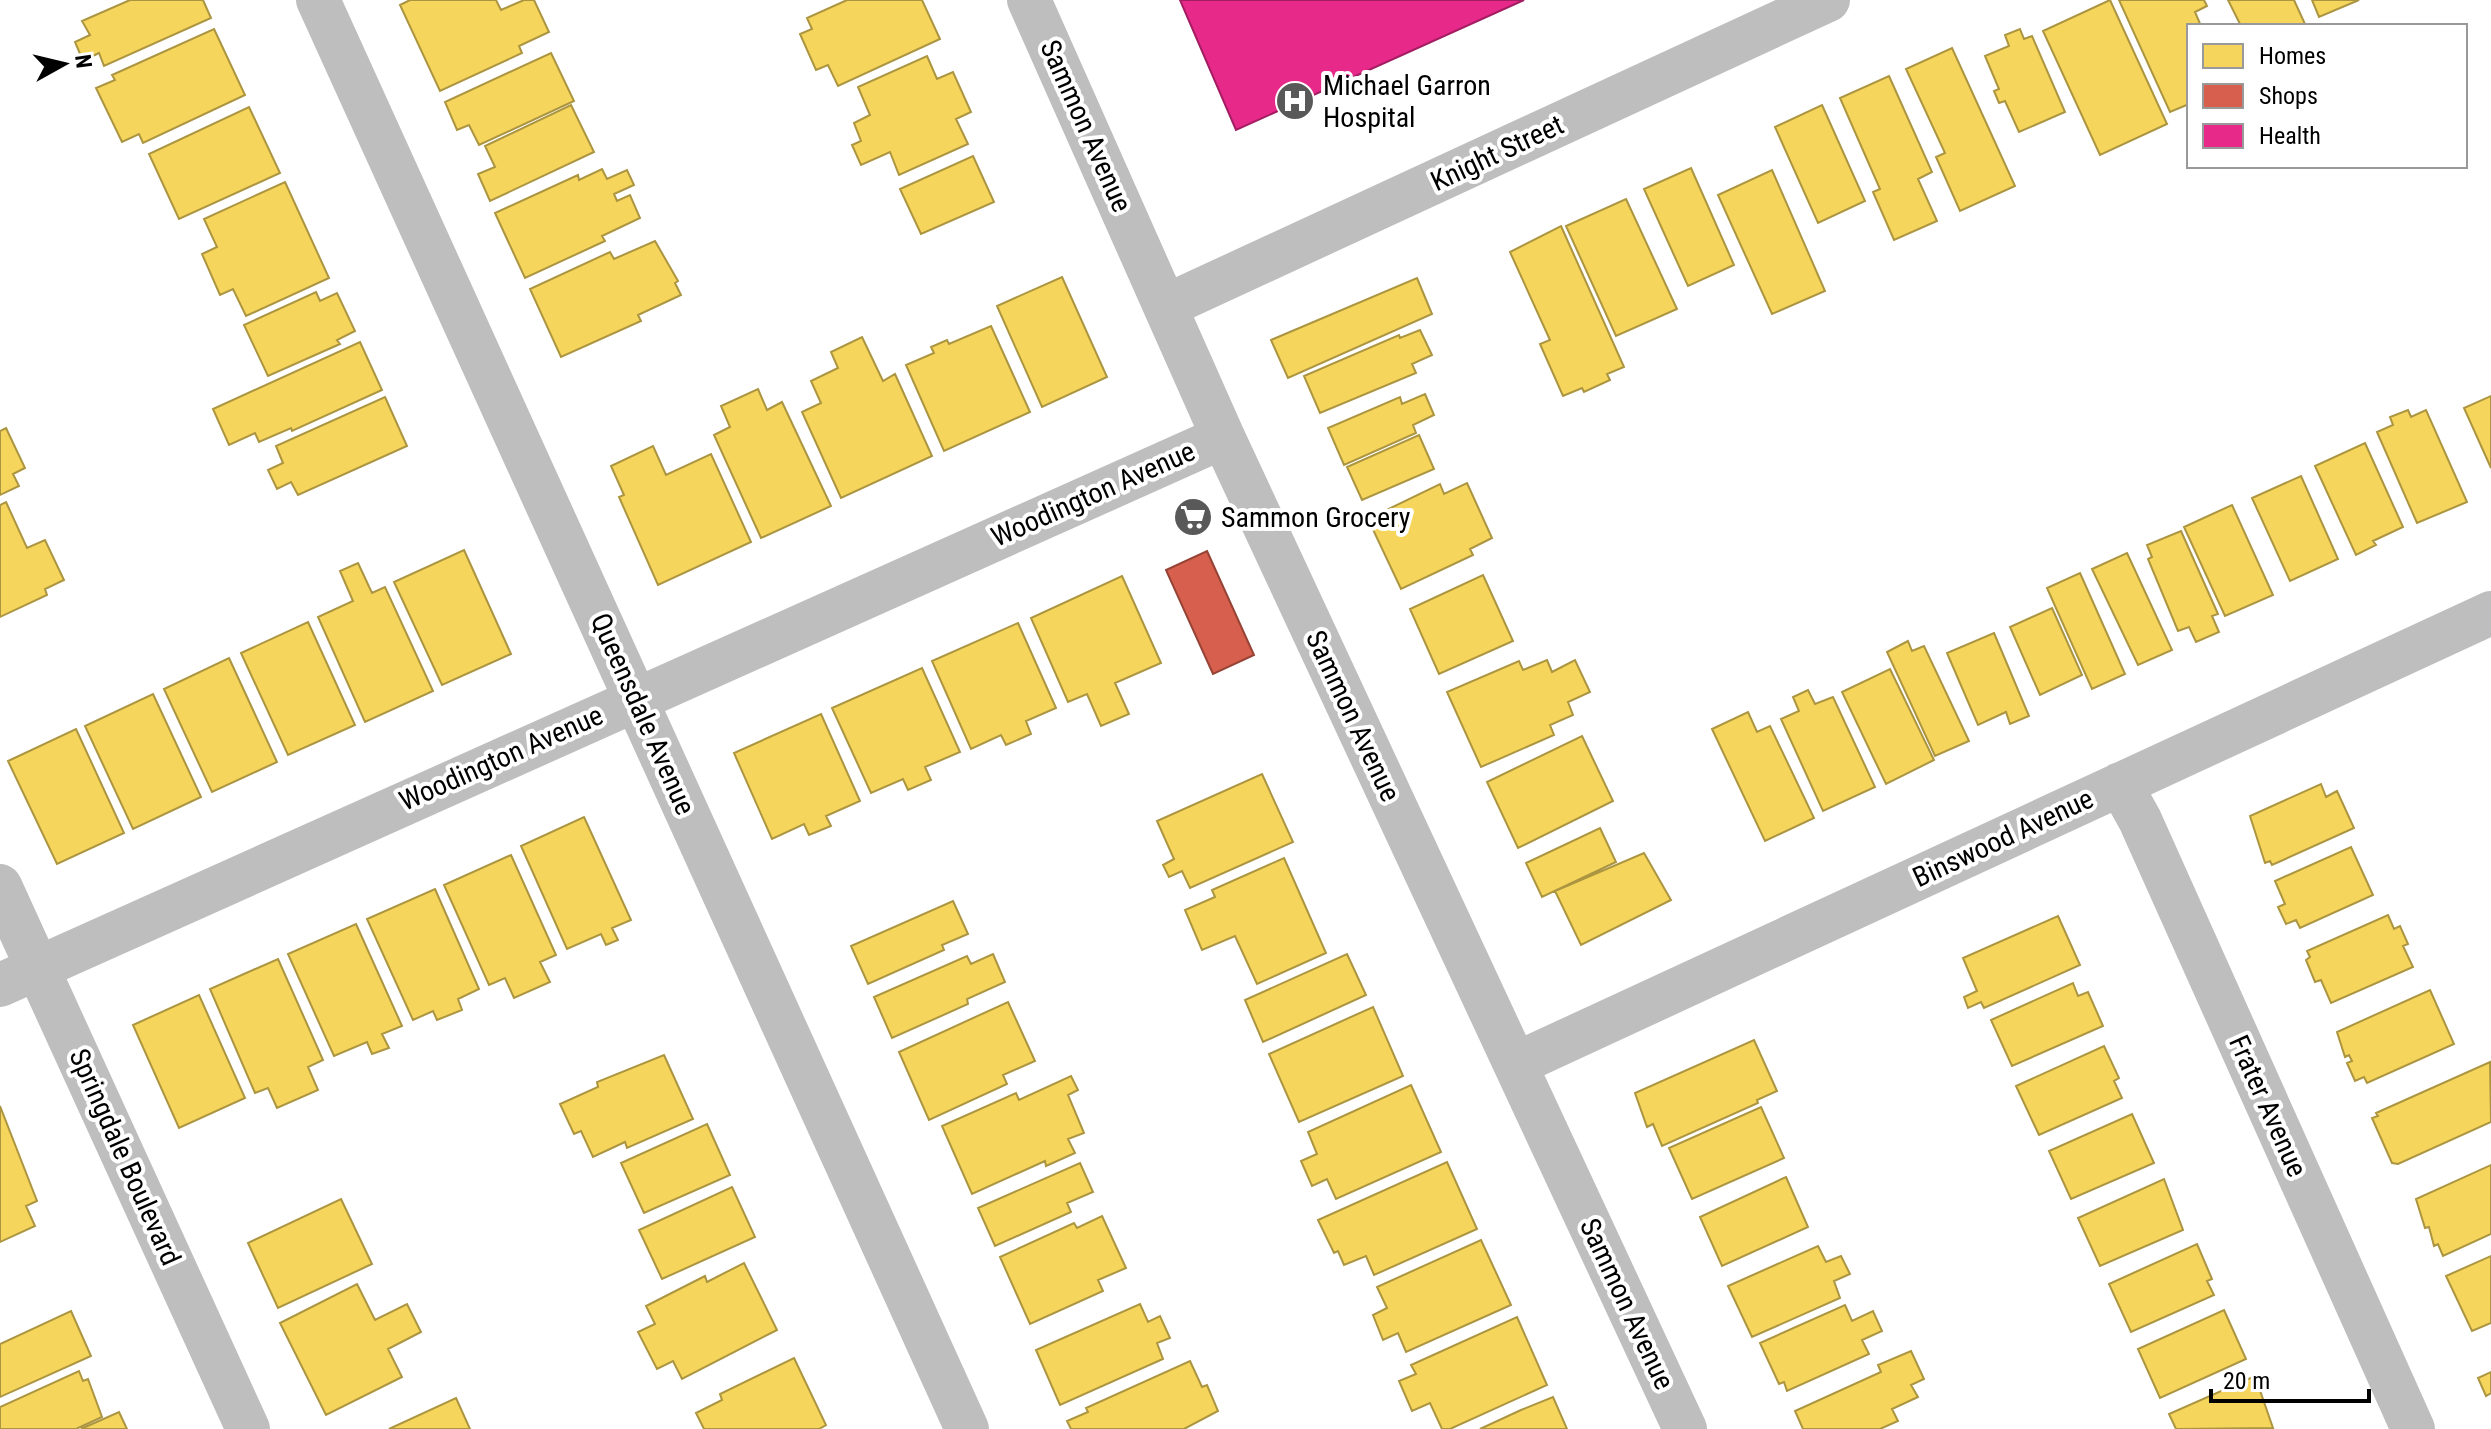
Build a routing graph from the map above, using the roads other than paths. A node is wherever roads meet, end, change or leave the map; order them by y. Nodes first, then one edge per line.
1 (318, 0) edge
2 (1029, 0) edge
3 (1828, 0) edge
4 (1166, 306) junction
5 (1223, 437) junction
6 (2491, 613) edge
7 (635, 698) junction
8 (2120, 784) junction
9 (0, 886) edge
10 (19, 976) edge
11 (1516, 1064) junction
12 (248, 1429) edge
13 (967, 1429) edge
14 (1685, 1429) edge
15 (2413, 1429) edge

1 - 7 street, Queensdale Avenue
2 - 4 street, Sammon Avenue
3 - 4 street, Knight Street
4 - 5 street, Sammon Avenue
5 - 7 street, Woodington Avenue
5 - 11 street, Sammon Avenue
6 - 8 street, Binswood Avenue
7 - 10 street, Woodington Avenue
7 - 13 street, Queensdale Avenue
8 - 11 street, Binswood Avenue
8 - 15 street, Frater Avenue
9 - 10 street, Springdale Boulevard
10 - 12 street, Springdale Boulevard
11 - 14 street, Sammon Avenue

